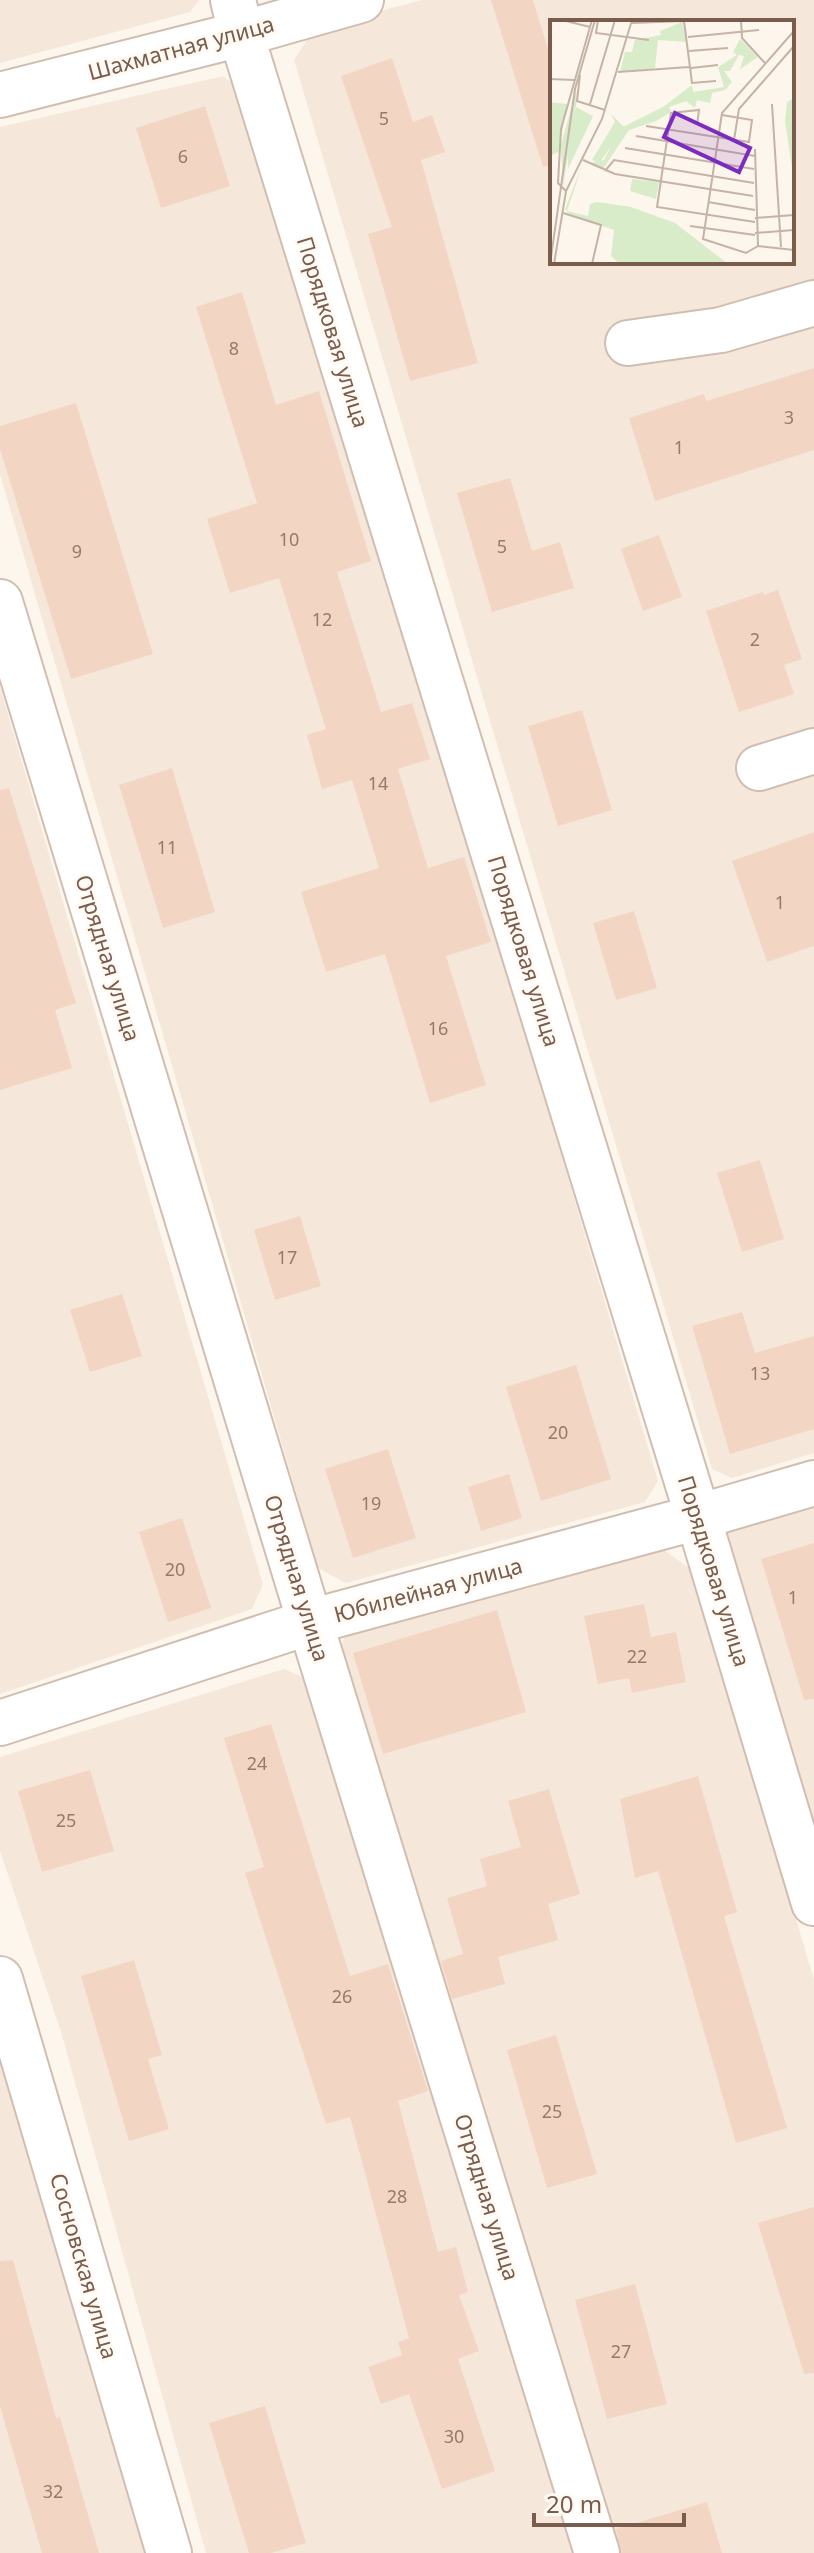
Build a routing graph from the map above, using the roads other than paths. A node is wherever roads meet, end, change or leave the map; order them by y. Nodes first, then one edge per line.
1 (361, 0) edge
2 (237, 17) edge
3 (0, 95) edge
4 (814, 303) edge
5 (628, 343) dead end
6 (0, 602) edge
7 (814, 751) edge
8 (759, 768) dead end
9 (814, 1483) edge
10 (698, 1517) junction
11 (310, 1622) junction
12 (0, 1723) edge
13 (814, 1903) edge
14 (0, 1979) edge
15 (169, 2553) edge
16 (597, 2553) edge

1 - 2 street, Шахматная улица
2 - 3 street, Шахматная улица
2 - 10 street, Порядковая улица
4 - 5 street
6 - 11 street, Отрядная улица
7 - 8 street
9 - 10 street, Юбилейная улица
10 - 11 street, Юбилейная улица
10 - 13 street, Порядковая улица
11 - 12 street, Юбилейная улица
11 - 16 street, Отрядная улица
14 - 15 street, Сосновская улица

